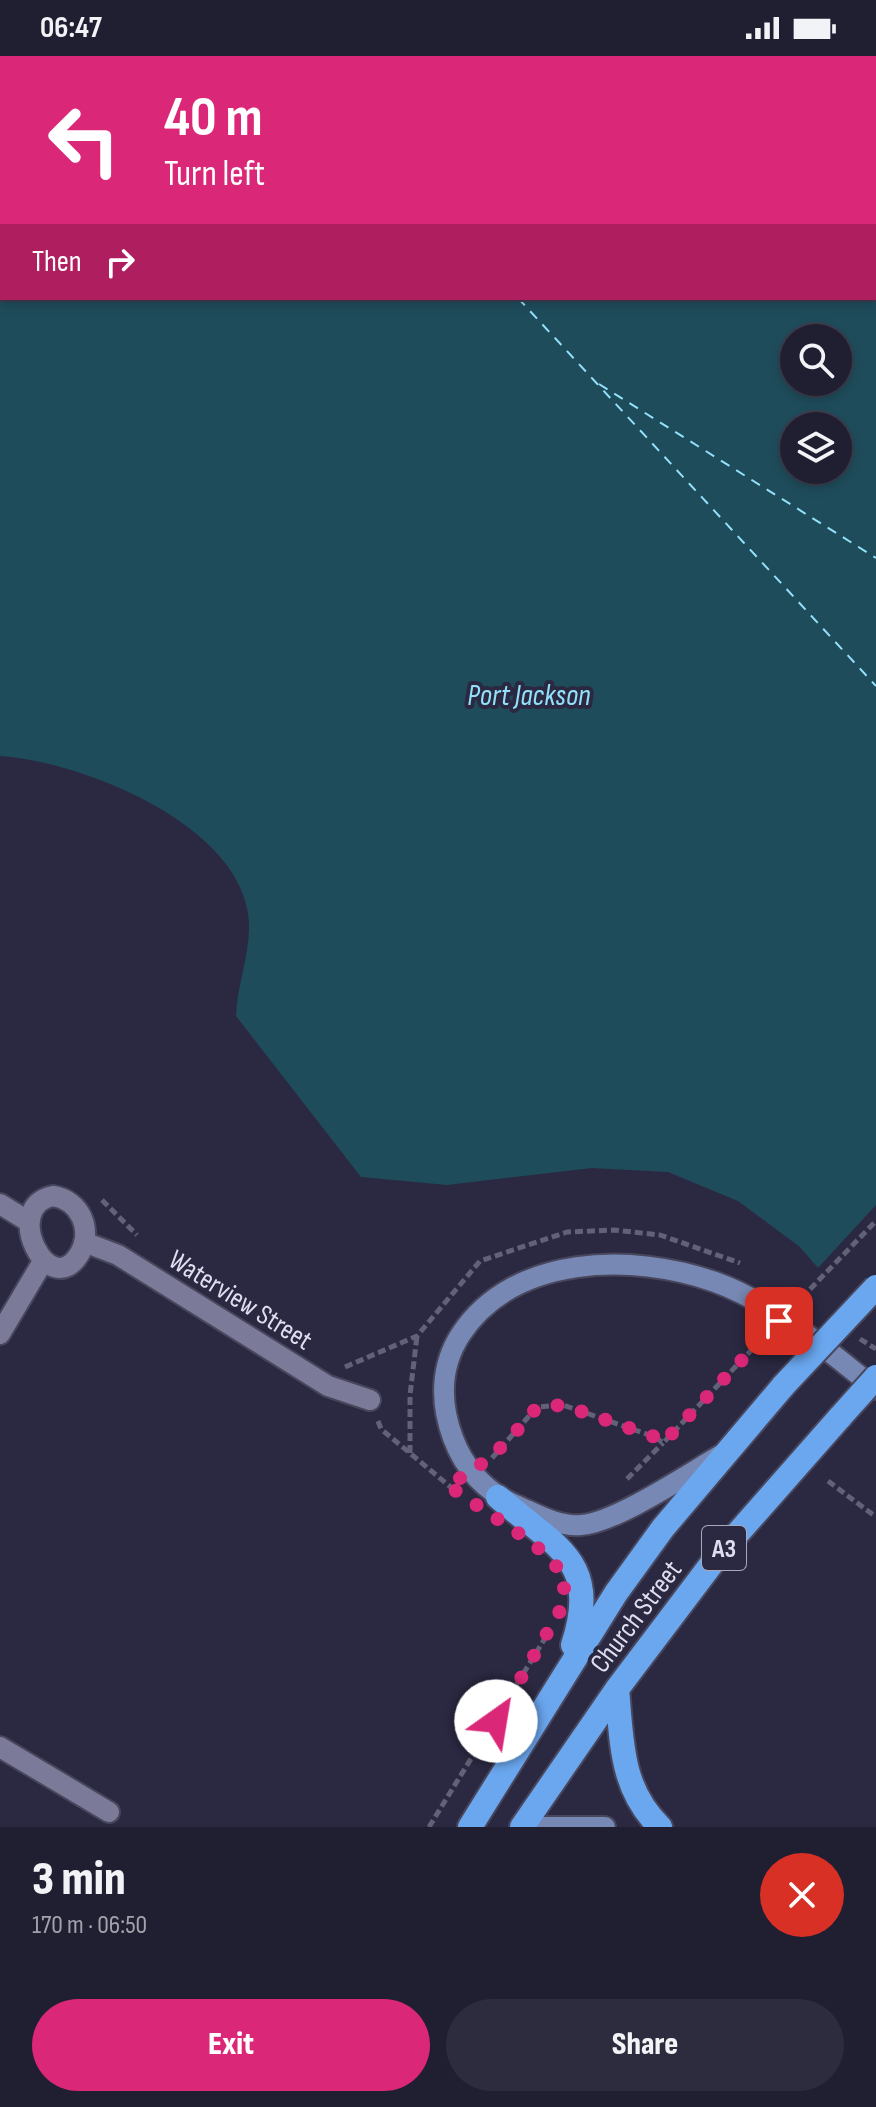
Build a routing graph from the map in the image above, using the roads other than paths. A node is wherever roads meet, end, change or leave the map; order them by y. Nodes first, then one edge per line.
1 (0, 1204) edge
2 (26, 1220) junction
3 (84, 1242) junction
4 (42, 1263) junction
5 (876, 1287) edge
6 (0, 1334) edge
7 (876, 1377) edge
8 (876, 1389) edge
9 (370, 1400) road end
10 (725, 1454) junction
11 (498, 1497) junction
12 (564, 1672) junction
13 (617, 1689) junction
14 (0, 1747) edge
15 (109, 1812) dead end
16 (470, 1827) edge
17 (522, 1827) edge
18 (605, 1827) edge
19 (660, 1827) edge

1 - 2 street
2 - 3 street
2 - 4 street
3 - 4 street
3 - 9 street, Waterview Street
4 - 6 street
5 - 10 highway, Church Street / A3, bridge
7 - 13 highway, Church Street / A3, bridge
8 - 11 main road
10 - 11 main road
10 - 12 highway, Church Street / A3
11 - 12 highway
12 - 16 highway, Church Street / A3
13 - 17 highway, Church Street / A3
13 - 19 highway
14 - 15 street
17 - 18 main road

